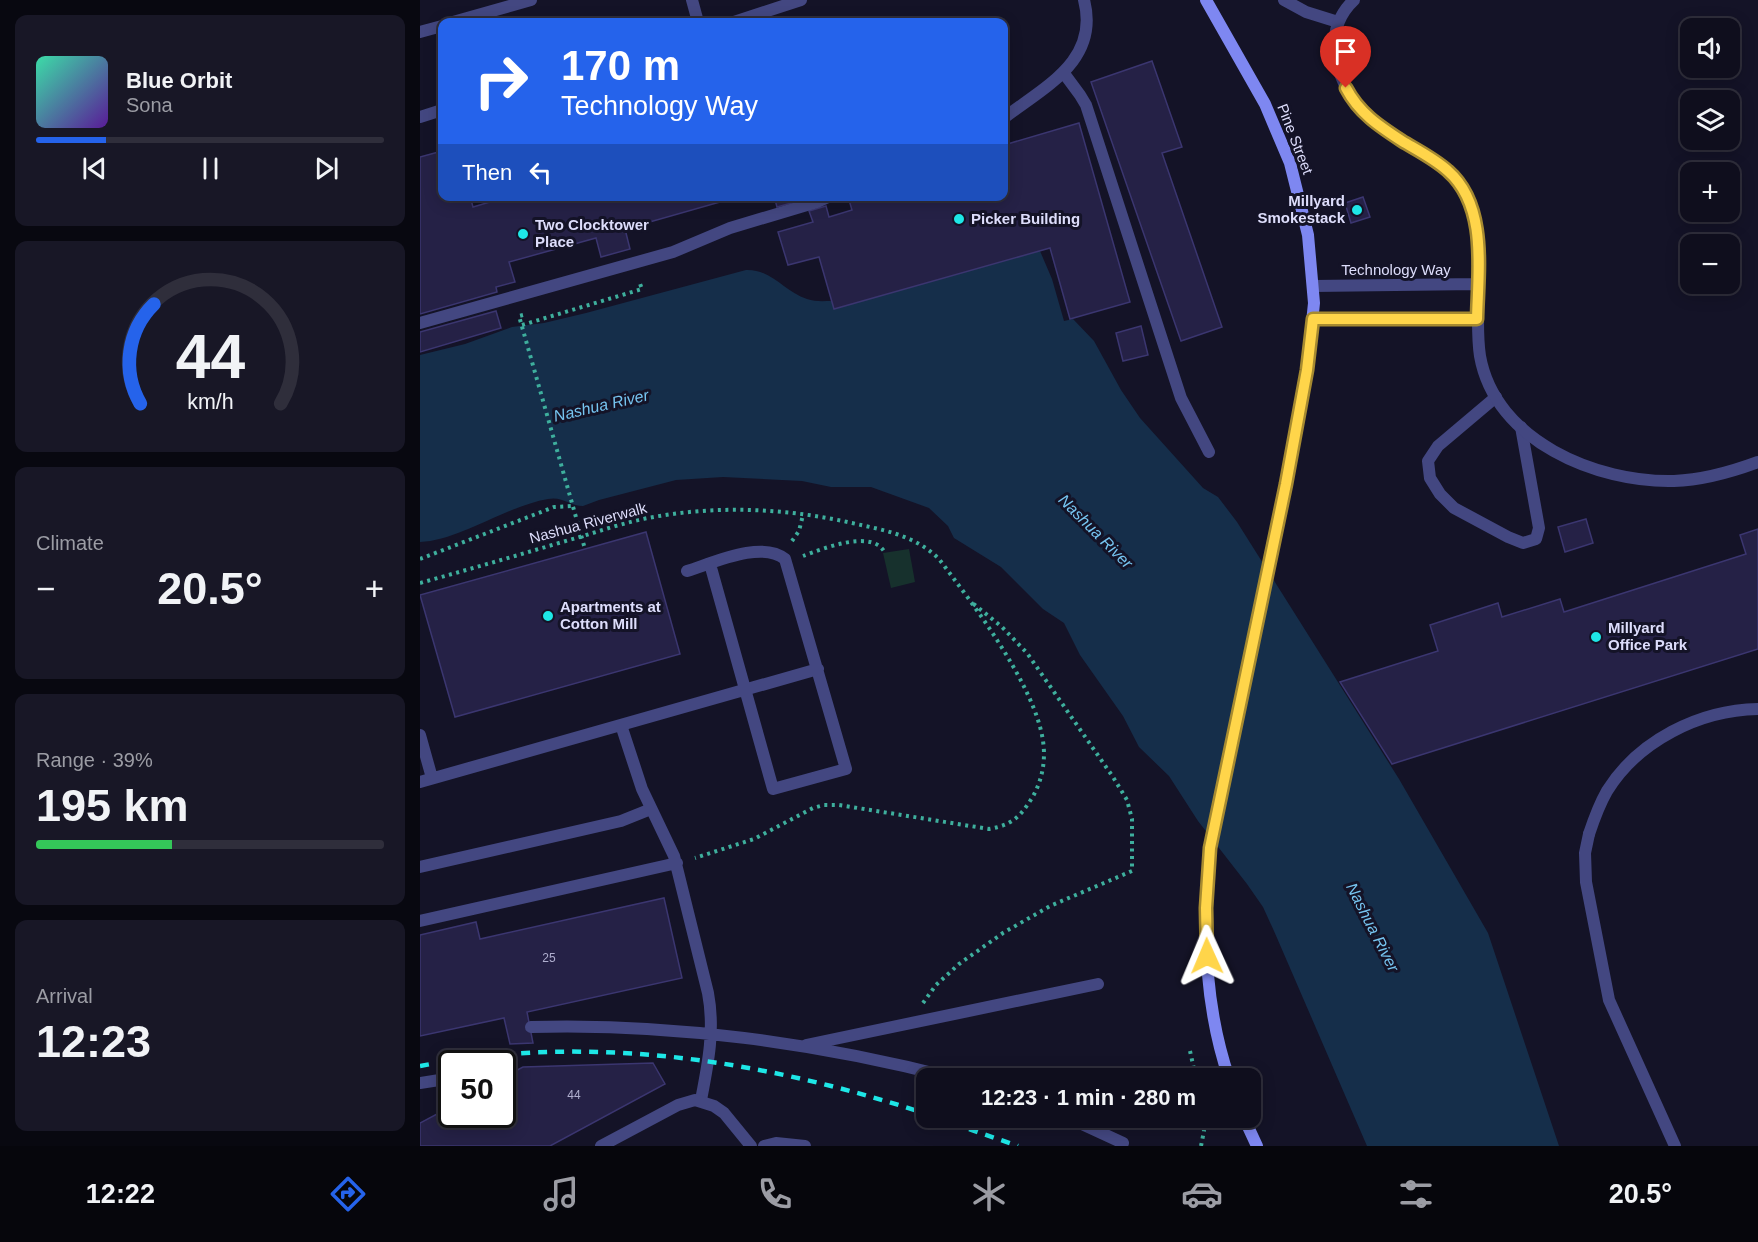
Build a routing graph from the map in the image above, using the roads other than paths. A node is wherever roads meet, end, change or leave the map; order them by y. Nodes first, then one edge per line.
1 (531, 0) edge
2 (692, 0) edge
3 (801, 0) edge
4 (1084, 0) edge
5 (1206, 0) edge
6 (1284, 0) edge
7 (1354, 0) edge
8 (467, 18) edge
9 (697, 18) edge
10 (746, 18) edge
11 (1338, 22) junction
12 (438, 27) edge
13 (420, 32) edge
14 (1063, 72) junction
15 (438, 111) edge
16 (1008, 115) edge
17 (420, 117) edge
18 (819, 201) edge
19 (1478, 284) junction
20 (1313, 286) junction
21 (1313, 319) junction
22 (1477, 319) junction
23 (420, 323) edge
24 (1496, 397) junction
25 (1521, 427) junction
26 (1209, 452) dead end
27 (1758, 462) edge
28 (710, 564) junction
29 (687, 571) dead end
30 (818, 669) junction
31 (745, 689) junction
32 (1758, 709) edge
33 (621, 724) junction
34 (420, 735) edge
35 (426, 780) edge
36 (651, 809) junction
37 (676, 863) junction
38 (420, 867) edge
39 (420, 921) edge
40 (1098, 984) dead end
41 (531, 1027) dead end
42 (712, 1036) junction
43 (798, 1047) junction
44 (1227, 1068) edge
45 (916, 1070) edge
46 (438, 1080) edge
47 (420, 1083) edge
48 (700, 1100) junction
49 (1091, 1128) edge
50 (1249, 1128) edge
51 (1124, 1143) dead end
52 (602, 1146) edge
53 (751, 1146) edge
54 (764, 1146) edge
55 (805, 1146) edge
56 (1257, 1146) edge
57 (1674, 1146) edge

1 - 8 street
2 - 9 street
3 - 10 street
4 - 14 street
5 - 20 main road, Pine Street
6 - 11 street
7 - 11 street
11 - 19 street
12 - 13 street
14 - 16 street
14 - 26 street
15 - 17 street
18 - 23 street
19 - 20 street, Technology Way
19 - 22 street
20 - 21 main road, Pine Street
21 - 22 street
21 - 44 main road, Pine Street
22 - 24 street
24 - 25 street
24 - 25 street
25 - 27 street
28 - 29 street
28 - 30 street
28 - 31 street
30 - 31 street
30 - 31 street
31 - 33 street
32 - 57 street
33 - 35 street
33 - 36 street
34 - 35 street
36 - 37 street
36 - 38 street
37 - 39 street
37 - 42 street
40 - 43 street
41 - 42 street
42 - 43 street
42 - 48 street
43 - 45 street
46 - 47 street
48 - 52 street
48 - 53 street
49 - 51 street
50 - 56 main road
54 - 55 street

